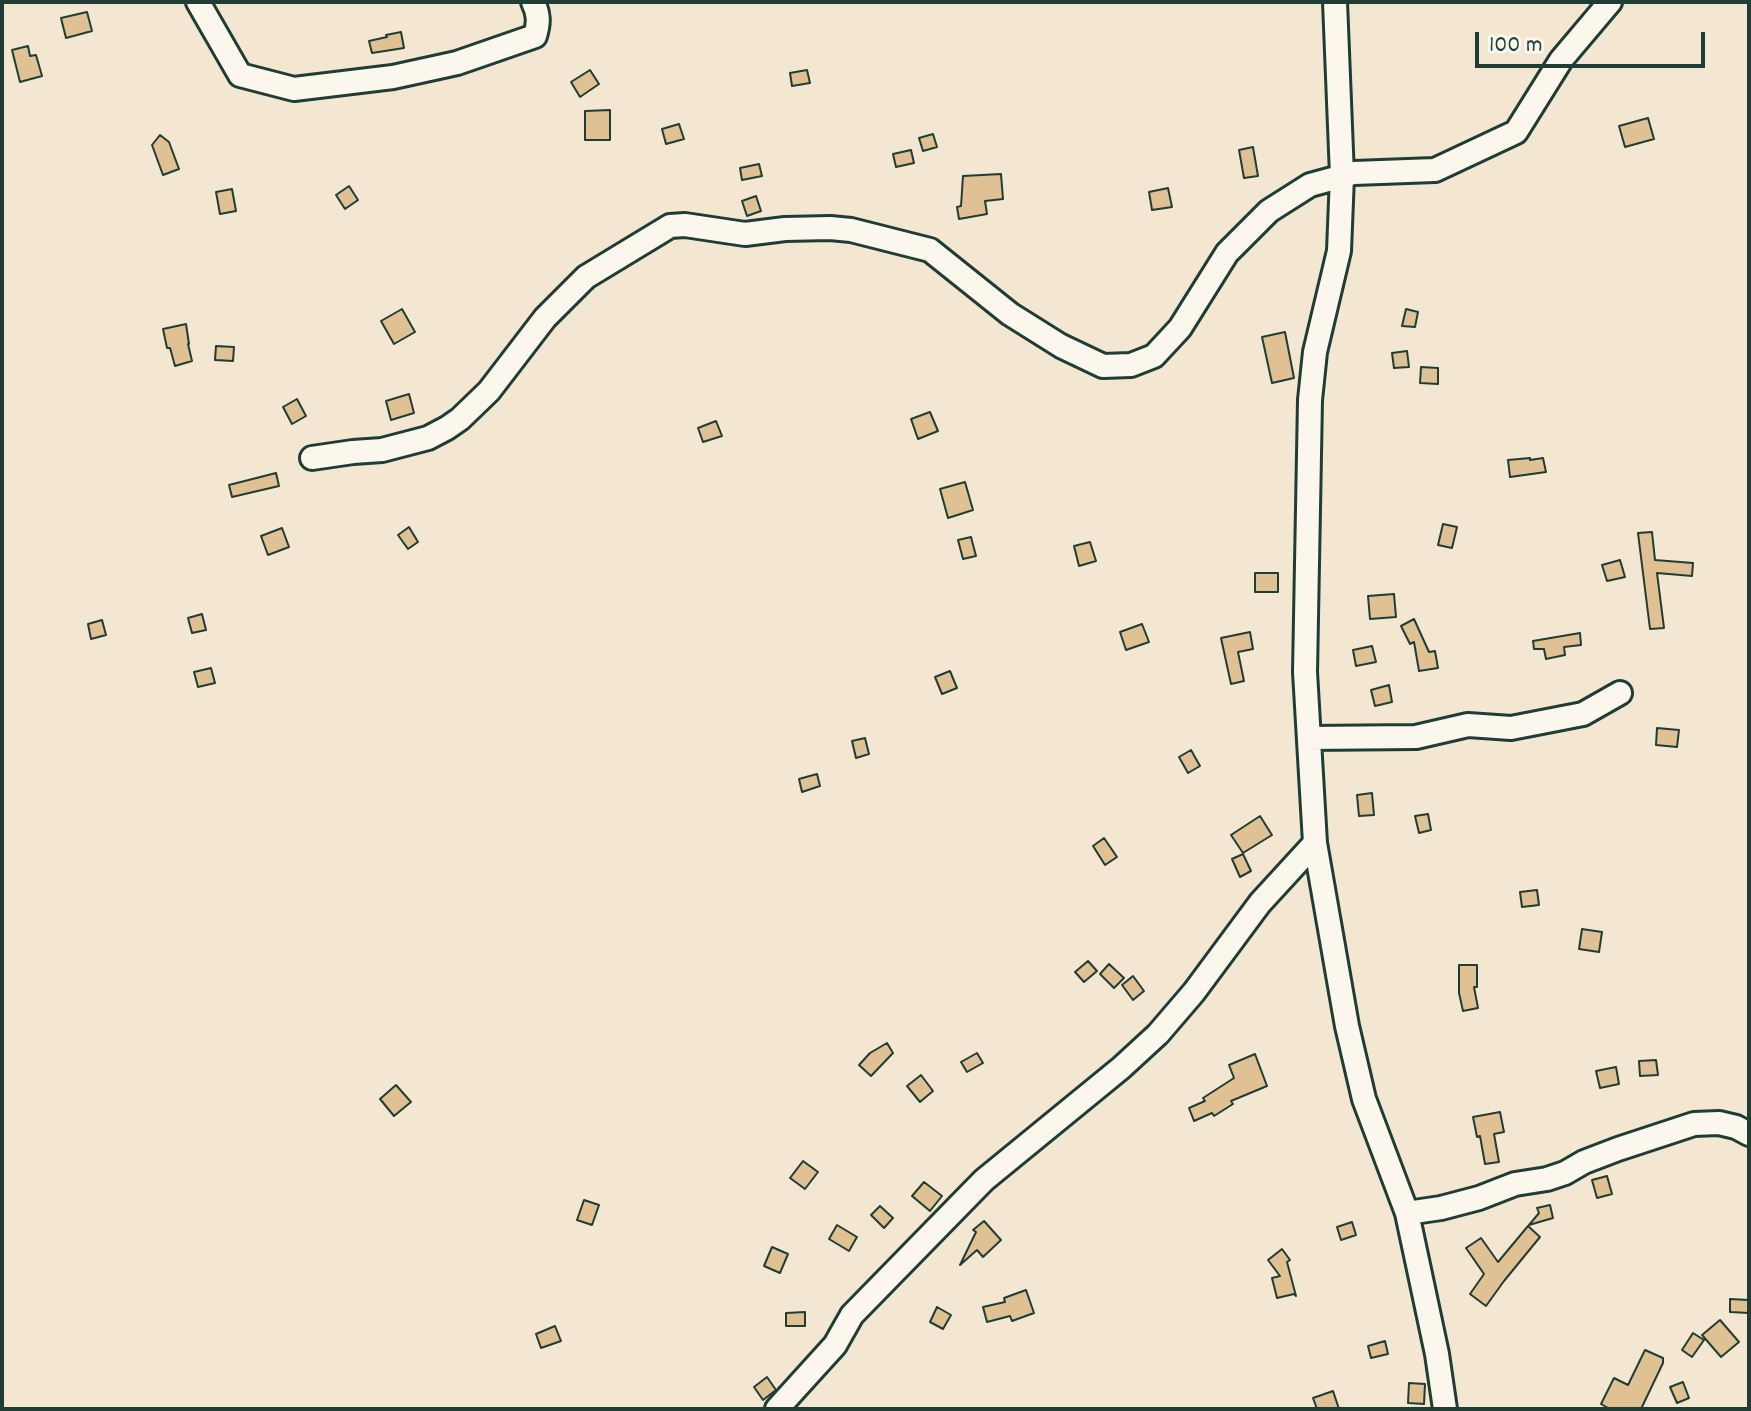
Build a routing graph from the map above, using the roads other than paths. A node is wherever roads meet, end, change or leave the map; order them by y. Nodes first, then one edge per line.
1 (198, 2) edge
2 (533, 2) edge
3 (1335, 2) edge
4 (1610, 2) edge
5 (1342, 176) junction
6 (312, 458) dead end
7 (1620, 693) dead end
8 (1309, 738) junction
9 (1315, 843) junction
10 (1749, 1134) edge
11 (1407, 1213) junction
12 (777, 1409) edge
13 (1445, 1409) edge

1 - 2 street
3 - 5 street
4 - 5 street
5 - 6 street
5 - 8 street
7 - 8 street
8 - 9 street
9 - 11 street
9 - 12 street
10 - 11 street
11 - 13 street

